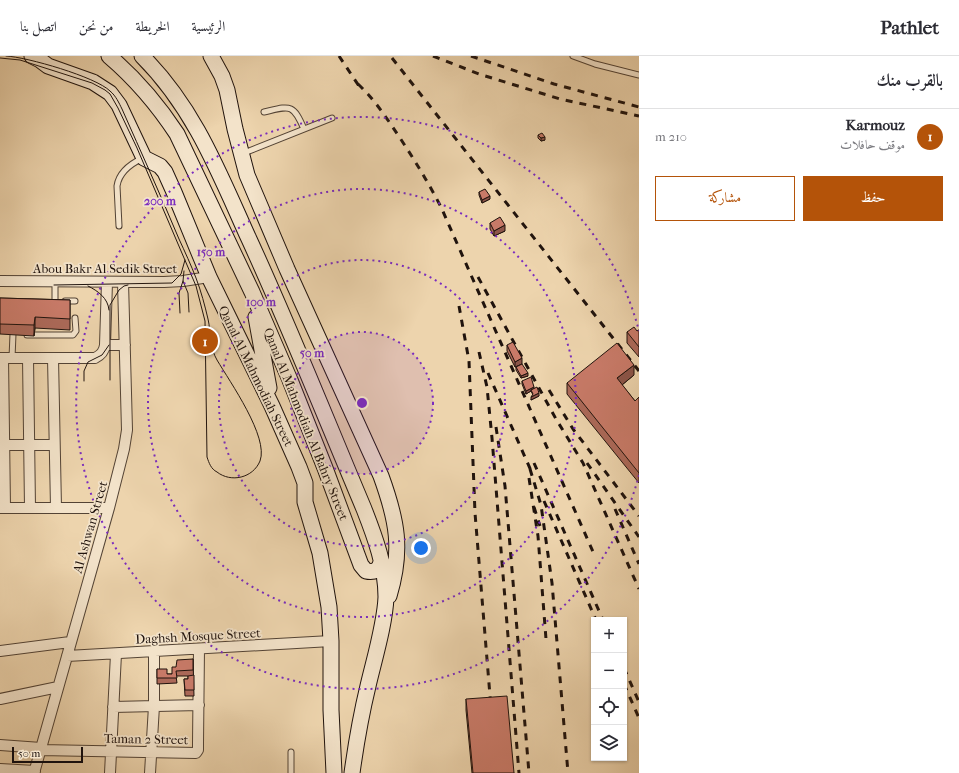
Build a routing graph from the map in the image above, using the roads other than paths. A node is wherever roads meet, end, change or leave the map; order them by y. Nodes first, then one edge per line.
1 (32, 56) edge
2 (109, 56) edge
3 (142, 56) edge
4 (211, 56) edge
5 (573, 56) edge
6 (639, 75) edge
7 (264, 112) dead end
8 (332, 118) dead end
9 (304, 130) junction
10 (241, 154) junction
11 (144, 158) junction
12 (119, 226) dead end
13 (209, 277) junction
14 (0, 281) edge
15 (56, 281) junction
16 (107, 282) junction
17 (124, 282) junction
18 (252, 292) junction
19 (47, 300) edge
20 (55, 300) junction
21 (75, 301) dead end
22 (75, 318) dead end
23 (6, 334) edge
24 (13, 334) junction
25 (105, 345) junction
26 (125, 345) junction
27 (5, 358) edge
28 (28, 358) junction
29 (53, 358) junction
30 (272, 406) junction
31 (2, 445) edge
32 (29, 445) junction
33 (54, 445) junction
34 (3, 508) edge
35 (30, 508) junction
36 (56, 508) junction
37 (109, 508) junction
38 (381, 562) junction
39 (385, 611) junction
40 (331, 641) junction
41 (70, 642) junction
42 (200, 649) junction
43 (0, 650) edge
44 (154, 652) junction
45 (116, 654) junction
46 (66, 656) junction
47 (58, 687) junction
48 (0, 699) edge
49 (199, 705) junction
50 (154, 706) junction
51 (113, 707) junction
52 (0, 745) edge
53 (40, 749) junction
54 (111, 752) junction
55 (291, 752) dead end
56 (152, 753) junction
57 (0, 769) edge
58 (34, 772) edge
59 (110, 773) edge
60 (150, 773) edge
61 (292, 773) edge
62 (334, 773) edge
63 (352, 773) edge

1 - 11 main road
2 - 18 main road, Qanal Al Mahmodiah Al Bahry Street
3 - 38 main road, Qanal Al Mahmodiah Al Bahry Street
4 - 10 main road
5 - 6 lane
7 - 9 lane
8 - 9 lane
9 - 10 lane
10 - 39 main road
11 - 12 lane
11 - 13 main road, Qanal Al Mahmodiah Street
13 - 17 street, Abou Bakr Al Sedik Street
13 - 30 main road, Qanal Al Mahmodiah Street
14 - 15 street, Abou Bakr Al Sedik Street
15 - 16 street, Abou Bakr Al Sedik Street
15 - 20 lane
16 - 17 street, Abou Bakr Al Sedik Street
16 - 25 street
17 - 26 street, Al Ashwan Street
18 - 30 main road
18 - 38 main road, Qanal Al Mahmodiah Al Bahry Street
19 - 20 lane
20 - 21 lane
22 - 24 lane
23 - 24 lane
24 - 27 lane
25 - 26 street
25 - 29 street
26 - 37 street, Al Ashwan Street
27 - 28 street
27 - 31 street
28 - 29 street
28 - 32 street
29 - 33 street
30 - 40 main road, Qanal Al Mahmodiah Street
31 - 32 street
31 - 34 street
32 - 33 street
32 - 35 street
33 - 36 street
34 - 35 street
35 - 36 street
36 - 37 street
37 - 41 street, Al Ashwan Street
38 - 39 main road, Qanal Al Mahmodiah Al Bahry Street
39 - 63 main road, Qanal Al Mahmodiah Al Bahry Street
40 - 42 street, Daghsh Mosque Street
40 - 62 main road, Qanal Al Mahmodiah Street
41 - 43 street
41 - 46 street, Al Ashwan Street
42 - 44 street, Daghsh Mosque Street
42 - 49 street, Taman 2 Street
44 - 45 street, Daghsh Mosque Street
44 - 50 street
45 - 46 street, Daghsh Mosque Street
45 - 51 street
46 - 47 street, Al Ashwan Street
47 - 48 street
47 - 53 street, Al Ashwan Street
49 - 50 street
49 - 56 street, Taman 2 Street
50 - 51 street
50 - 56 street
51 - 54 street
52 - 53 street, Taman 2 Street
53 - 54 street, Taman 2 Street
53 - 58 street, Al Ashwan Street
54 - 56 street, Taman 2 Street
54 - 59 street
55 - 61 lane
56 - 60 street
57 - 58 street

